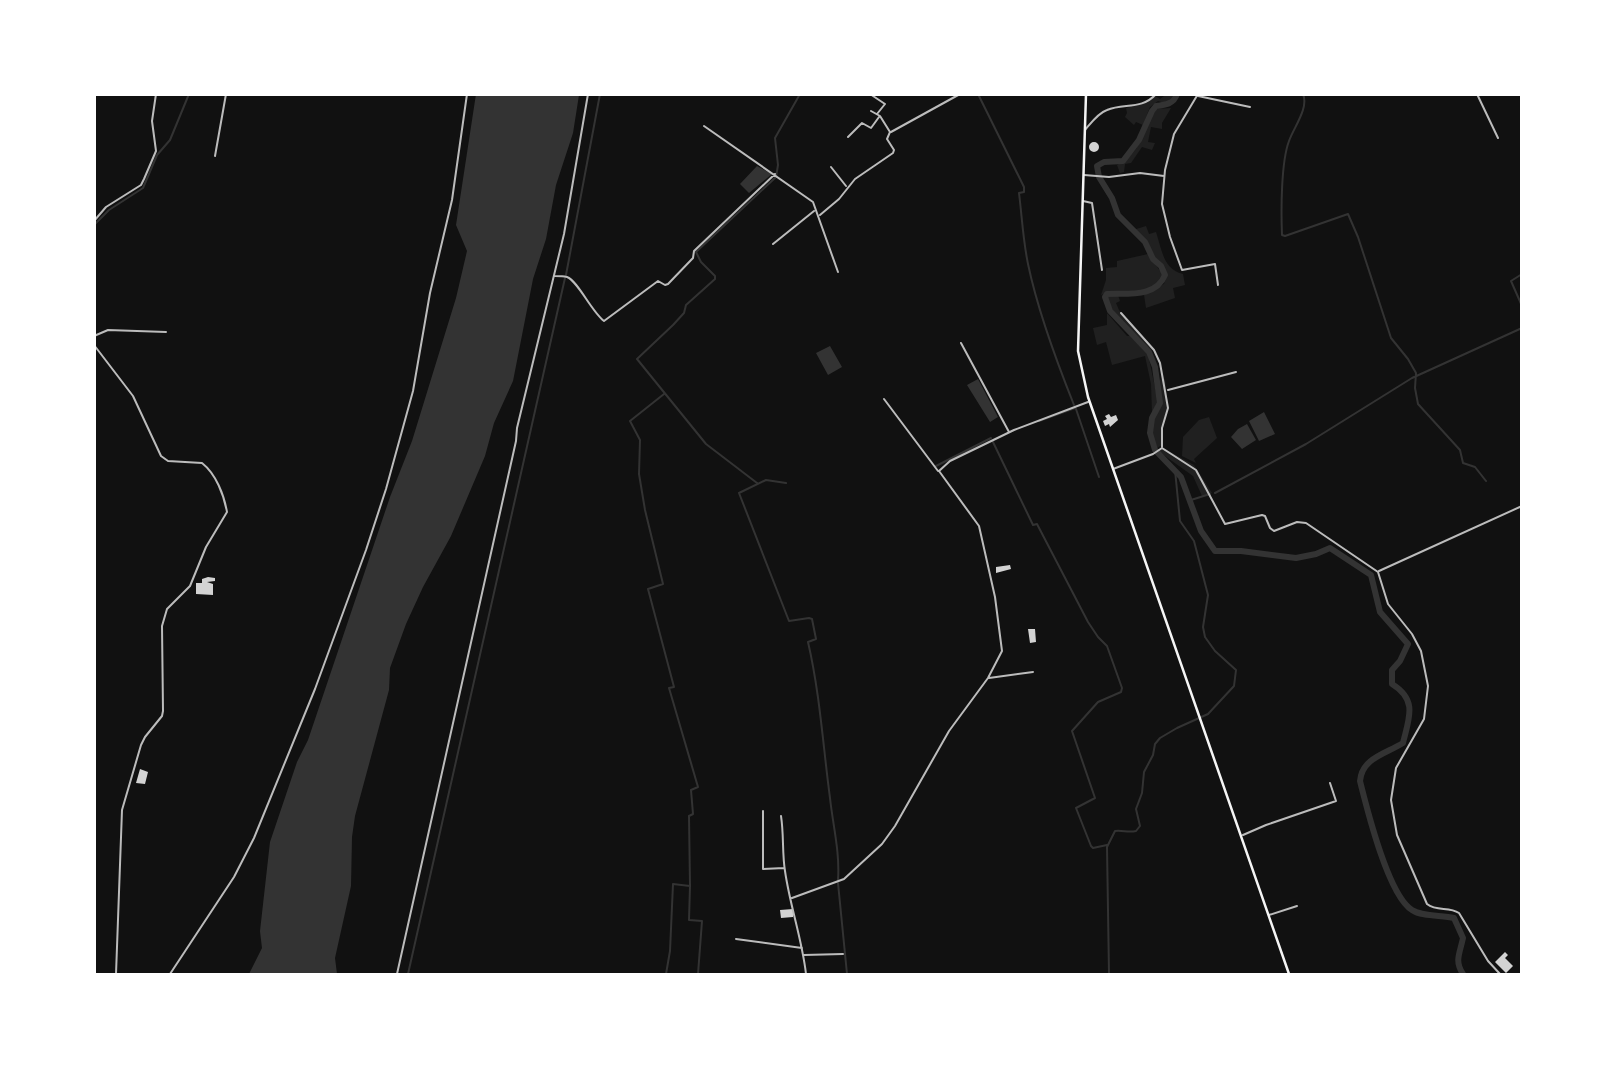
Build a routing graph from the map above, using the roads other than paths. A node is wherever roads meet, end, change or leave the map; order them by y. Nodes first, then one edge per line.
1 (156, 94) edge
2 (226, 94) edge
3 (467, 94) edge
4 (588, 94) edge
5 (870, 94) edge
6 (960, 94) edge
7 (1086, 94) edge
8 (1156, 94) edge
9 (1477, 94) edge
10 (1198, 95) edge
11 (1250, 107) dead end
12 (871, 111) dead end
13 (878, 116) junction
14 (704, 126) dead end
15 (1085, 130) junction
16 (890, 132) junction
17 (848, 138) dead end
18 (1499, 138) dead end
19 (215, 156) dead end
20 (831, 167) dead end
21 (776, 175) junction
22 (1083, 175) junction
23 (1164, 176) junction
24 (846, 187) junction
25 (1082, 201) junction
26 (815, 211) junction
27 (819, 215) junction
28 (94, 221) edge
29 (774, 244) dead end
30 (1102, 271) dead end
31 (838, 272) dead end
32 (553, 275) junction
33 (1218, 285) dead end
34 (1121, 313) dead end
35 (166, 332) dead end
36 (94, 336) edge
37 (961, 343) dead end
38 (94, 345) edge
39 (1236, 372) dead end
40 (1167, 390) junction
41 (884, 399) dead end
42 (1089, 401) junction
43 (1010, 432) junction
44 (1160, 449) junction
45 (1112, 469) junction
46 (939, 471) junction
47 (1521, 506) edge
48 (1378, 572) junction
49 (1033, 672) dead end
50 (988, 678) junction
51 (1330, 783) dead end
52 (763, 811) dead end
53 (781, 816) dead end
54 (1242, 836) junction
55 (785, 868) junction
56 (792, 898) junction
57 (1297, 906) dead end
58 (1268, 915) junction
59 (736, 939) dead end
60 (803, 948) junction
61 (844, 954) dead end
62 (803, 956) junction
63 (116, 975) edge
64 (170, 975) edge
65 (397, 975) edge
66 (806, 975) edge
67 (1289, 975) edge
68 (1500, 975) edge

1 - 28 street
2 - 19 street
3 - 64 street
4 - 32 street
5 - 13 street
6 - 16 street
7 - 15 main road
8 - 15 street
9 - 18 street
10 - 11 street
10 - 23 street
12 - 13 street
13 - 16 street
13 - 17 street
14 - 21 street
15 - 22 main road
16 - 24 street
20 - 24 street
21 - 26 street
21 - 32 street
22 - 23 street
22 - 25 main road
23 - 33 street
24 - 27 street
25 - 30 street
25 - 42 main road
26 - 27 street
26 - 29 street
27 - 31 street
32 - 65 street
34 - 40 street
35 - 36 street
37 - 43 street
38 - 63 street
39 - 40 street
40 - 44 street
41 - 46 street
42 - 43 street
42 - 45 main road
43 - 46 street
44 - 45 street
44 - 48 street
45 - 54 main road
46 - 50 street
47 - 48 street
48 - 68 street
49 - 50 street
50 - 56 street
51 - 54 street
52 - 55 street
53 - 55 street
54 - 58 main road
55 - 56 street
56 - 60 street
57 - 58 street
58 - 67 main road
59 - 60 street
60 - 62 street
61 - 62 street
62 - 66 street

